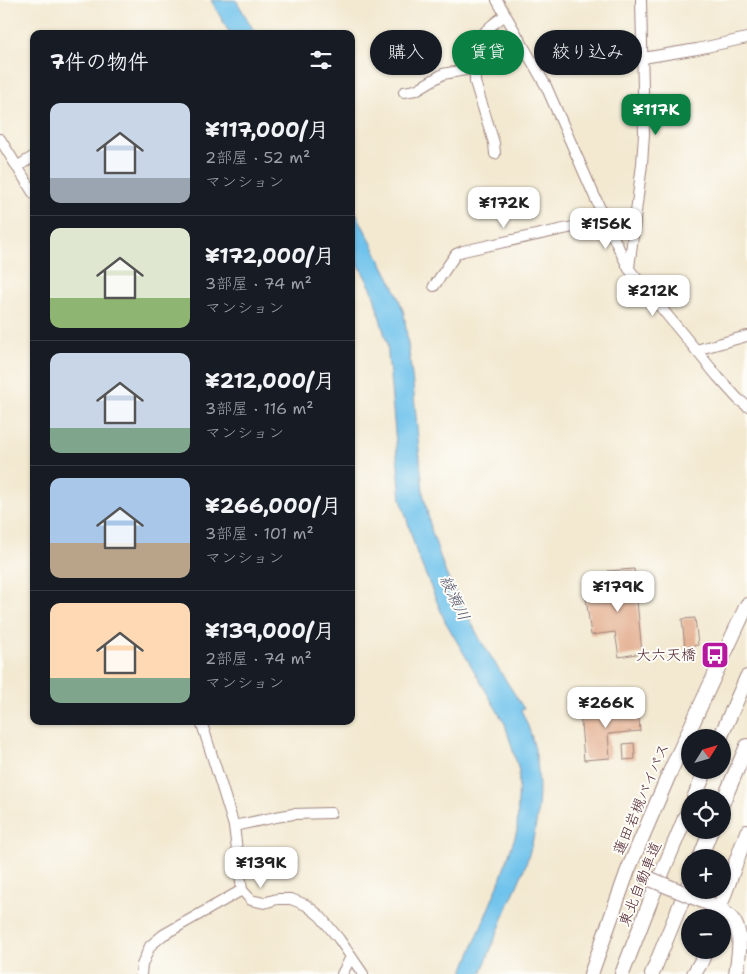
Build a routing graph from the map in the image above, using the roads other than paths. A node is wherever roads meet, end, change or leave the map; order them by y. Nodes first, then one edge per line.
1 (497, 0) edge
2 (641, 0) edge
3 (505, 16) junction
4 (486, 30) edge
5 (747, 38) edge
6 (643, 58) junction
7 (452, 72) edge
8 (475, 75) edge
9 (404, 92) dead end
10 (0, 139) edge
11 (495, 154) dead end
12 (30, 159) edge
13 (17, 168) junction
14 (30, 188) edge
15 (605, 220) junction
16 (629, 269) junction
17 (434, 286) dead end
18 (747, 336) edge
19 (696, 350) junction
20 (738, 399) junction
21 (747, 406) edge
22 (747, 414) edge
23 (747, 605) edge
24 (747, 677) edge
25 (202, 725) edge
26 (724, 729) edge
27 (747, 746) edge
28 (728, 789) edge
29 (331, 813) dead end
30 (234, 826) junction
31 (681, 828) edge
32 (747, 832) edge
33 (628, 870) junction
34 (242, 890) junction
35 (683, 899) edge
36 (713, 909) edge
37 (719, 909) edge
38 (731, 918) edge
39 (351, 957) junction
40 (702, 959) edge
41 (141, 974) edge
42 (342, 974) edge
43 (363, 974) edge
44 (591, 974) edge
45 (622, 974) edge
46 (652, 974) edge
47 (694, 974) edge
48 (736, 974) edge

1 - 3 street
2 - 6 street
3 - 4 street
3 - 15 street
5 - 6 street
6 - 16 street
7 - 9 street
8 - 11 street
10 - 13 street
12 - 13 street
13 - 14 street
15 - 16 street
15 - 17 street
16 - 19 street
18 - 19 street
19 - 20 street
20 - 21 street
20 - 22 street
23 - 33 highway, 蓮田岩槻バイパス
24 - 26 highway
25 - 30 street
27 - 28 highway
29 - 30 street
30 - 34 street
31 - 45 highway, 東北自動車道
32 - 37 highway
33 - 36 highway, 蓮田岩槻バイパス, bridge
33 - 44 highway, 蓮田岩槻バイパス
34 - 39 street
34 - 41 street
35 - 46 highway
38 - 48 highway, 蓮田岩槻バイパス
39 - 42 street
39 - 43 street
40 - 47 highway

